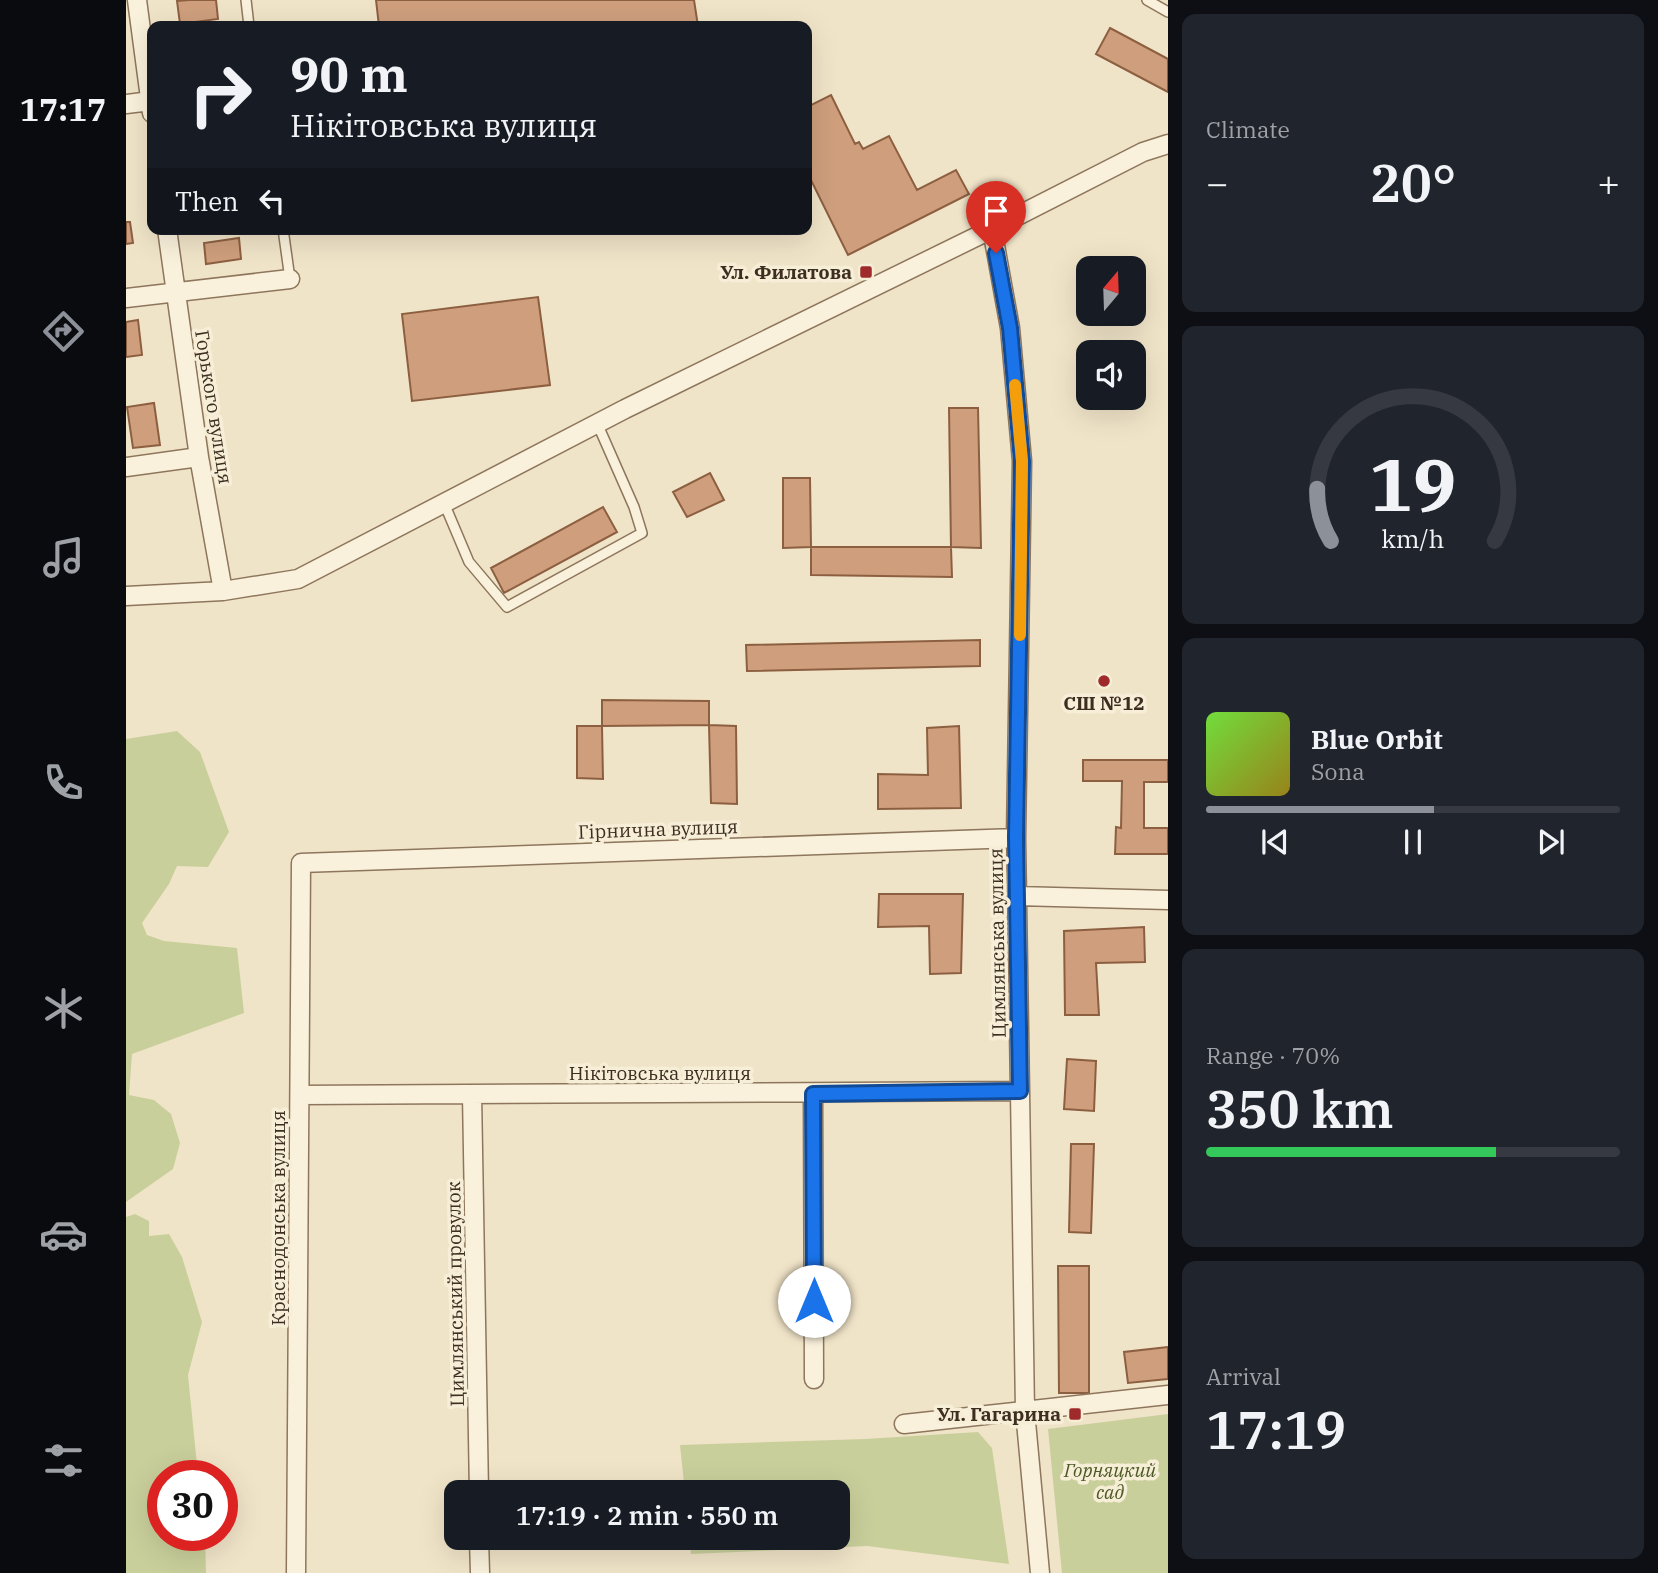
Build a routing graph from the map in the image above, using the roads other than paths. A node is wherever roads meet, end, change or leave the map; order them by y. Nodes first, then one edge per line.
1 (137, 0) edge
2 (246, 0) edge
3 (1147, 0) edge
4 (1168, 12) edge
5 (248, 21) edge
6 (147, 76) edge
7 (126, 104) edge
8 (147, 107) edge
9 (1168, 144) edge
10 (992, 229) junction
11 (168, 235) edge
12 (284, 235) edge
13 (290, 279) joint
14 (175, 291) junction
15 (126, 298) edge
16 (597, 424) junction
17 (199, 457) junction
18 (126, 467) edge
19 (444, 503) junction
20 (223, 591) junction
21 (126, 596) edge
22 (1016, 838) junction
23 (300, 863) joint
24 (1017, 896) junction
25 (1168, 900) edge
26 (1020, 1091) junction
27 (472, 1094) junction
28 (813, 1094) junction
29 (300, 1095) junction
30 (814, 1379) dead end
31 (1168, 1395) edge
32 (1025, 1411) junction
33 (904, 1424) dead end
34 (479, 1480) edge
35 (479, 1550) edge
36 (296, 1573) edge
37 (480, 1573) edge
38 (1040, 1573) edge

1 - 6 street
2 - 5 lane
3 - 4 lane
7 - 8 street
9 - 10 street
10 - 16 street
10 - 22 street, Цимлянська вулиця
11 - 14 street, Горького вулиця
12 - 13 lane
13 - 14 street
14 - 15 street
14 - 17 street, Горького вулиця
16 - 19 street
16 - 19 lane
17 - 18 street
17 - 20 street, Горького вулиця
19 - 20 street
20 - 21 street
22 - 23 street, Гірнична вулиця
22 - 24 street, Цимлянська вулиця
23 - 29 street, Краснодонська вулиця
24 - 25 street
24 - 26 street, Цимлянська вулиця
26 - 28 street, Нікітовська вулиця
26 - 32 street, Цимлянська вулиця
27 - 28 street, Нікітовська вулиця
27 - 29 street, Нікітовська вулиця
27 - 34 street, Цимлянський провулок
28 - 30 street
29 - 36 street, Краснодонська вулиця
31 - 32 street
32 - 33 street
32 - 38 street, Цимлянська вулиця
35 - 37 street

